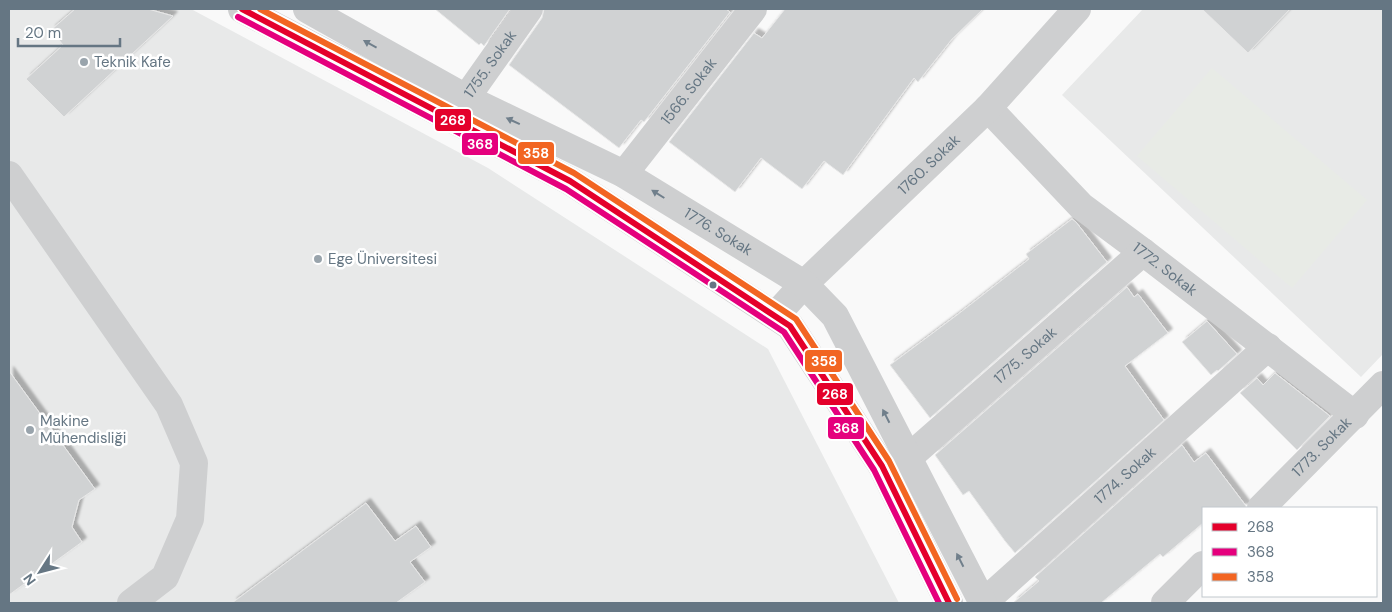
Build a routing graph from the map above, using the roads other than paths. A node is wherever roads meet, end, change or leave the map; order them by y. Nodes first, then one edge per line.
1 (242, 9) edge
2 (307, 9) edge
3 (529, 9) edge
4 (753, 9) edge
5 (1077, 9) edge
6 (988, 108) junction
7 (459, 109) junction
8 (624, 174) junction
9 (9, 175) edge
10 (1143, 252) junction
11 (804, 284) junction
12 (775, 316) junction
13 (1268, 347) junction
14 (1383, 385) edge
15 (1355, 415) junction
16 (908, 458) junction
17 (1262, 507) edge
18 (1202, 567) edge
19 (131, 603) edge
20 (949, 603) edge
21 (983, 603) edge
22 (1165, 603) edge

1 - 7 street, 1776. Sokak
7 -> 2 street, 1776. Sokak
3 - 7 street, 1755. Sokak
4 - 8 street, 1566. Sokak
5 - 6 street, 1760. Sokak
6 - 10 street, 1772. Sokak
6 - 11 street, 1760. Sokak
8 -> 7 street, 1776. Sokak
7 - 12 street, 1776. Sokak
11 -> 8 street, 1776. Sokak
9 - 19 street
10 - 13 street, 1772. Sokak
10 - 16 street, 1775. Sokak
11 - 12 street, 1760. Sokak
16 -> 11 street, 1776. Sokak
12 - 20 street, 1776. Sokak
13 - 15 street, 1772. Sokak
13 - 21 street, 1774. Sokak
14 - 15 street, 1773. Sokak
15 - 17 street, 1773. Sokak
21 -> 16 street, 1776. Sokak
18 - 22 street

